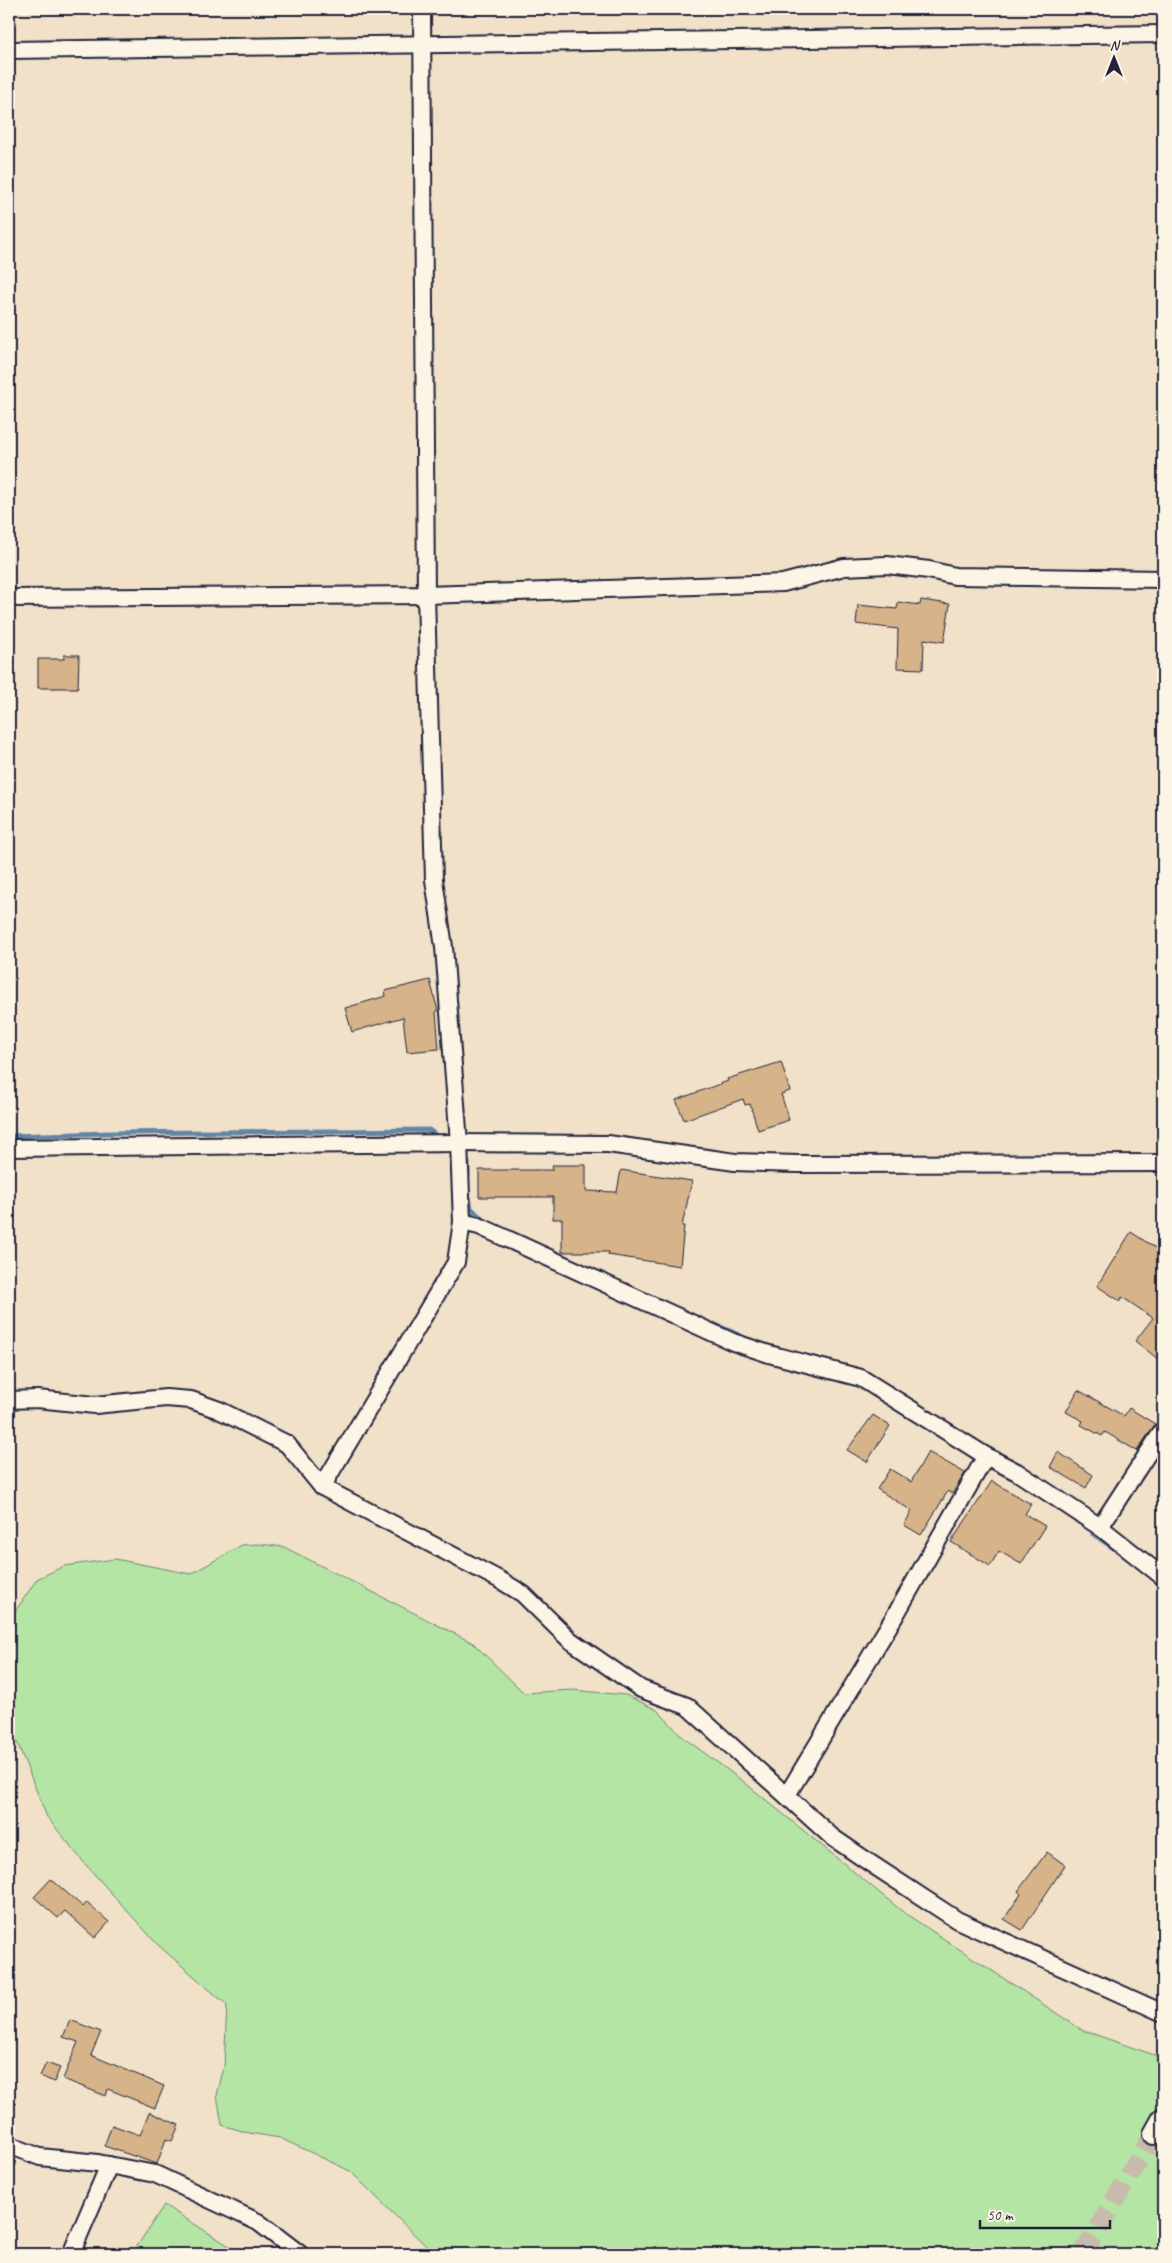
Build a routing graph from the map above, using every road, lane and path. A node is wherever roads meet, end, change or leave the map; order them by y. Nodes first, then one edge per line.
1 (422, 9) edge
2 (1163, 34) edge
3 (423, 45) junction
4 (9, 50) edge
5 (1163, 579) edge
6 (426, 595) junction
7 (9, 598) edge
8 (459, 1143) junction
9 (9, 1148) edge
10 (1163, 1163) edge
11 (462, 1222) junction
12 (9, 1400) edge
13 (1163, 1430) edge
14 (986, 1456) junction
15 (322, 1487) junction
16 (1100, 1527) junction
17 (1163, 1577) edge
18 (787, 1795) junction
19 (1163, 2012) edge
20 (9, 2145) edge
21 (109, 2165) junction
22 (71, 2254) edge
23 (300, 2254) edge

1 - 3 street
2 - 3 street
3 - 4 street
3 - 6 street
5 - 6 street
6 - 7 street
6 - 8 street
8 - 9 street
8 - 10 street
8 - 11 street
11 - 14 street
11 - 15 street
12 - 15 street
13 - 16 street
14 - 16 street
14 - 18 street
15 - 18 street
16 - 17 street
18 - 19 street
20 - 21 street
21 - 22 street
21 - 23 street

